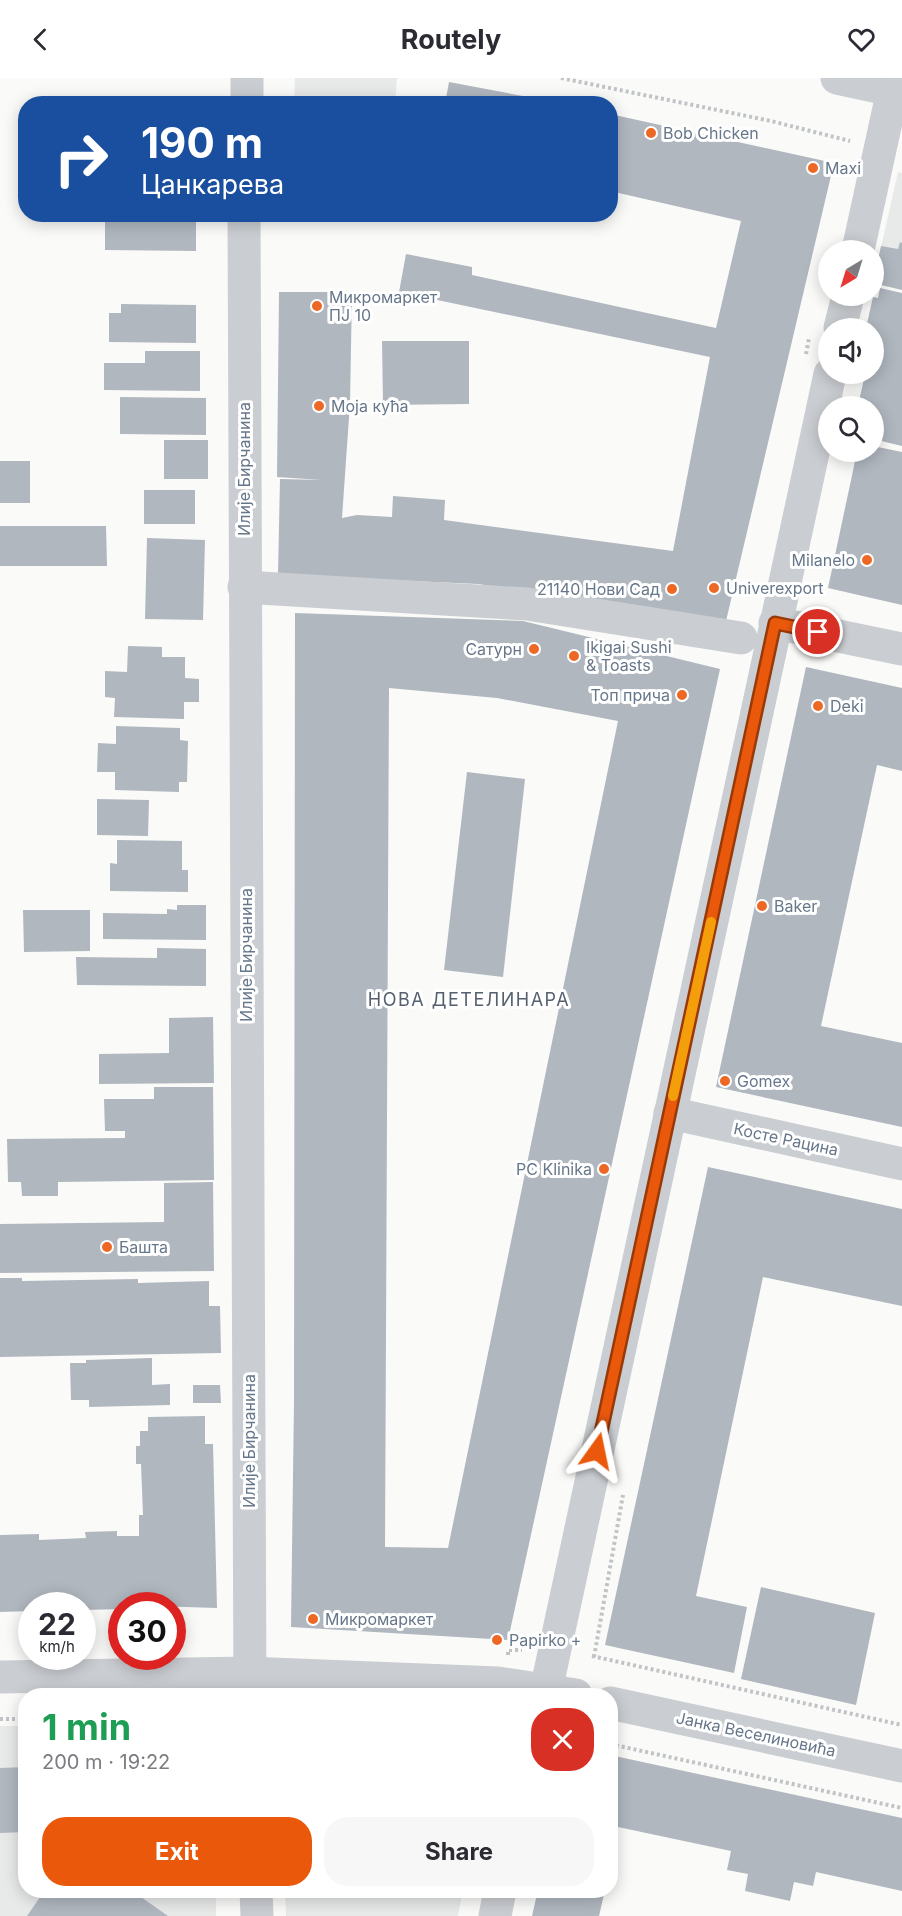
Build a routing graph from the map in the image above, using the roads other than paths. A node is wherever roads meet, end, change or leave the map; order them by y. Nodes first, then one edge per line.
1 (247, 78) edge
2 (837, 78) edge
3 (898, 91) edge
4 (247, 96) edge
5 (244, 222) edge
6 (860, 240) edge
7 (828, 384) edge
8 (244, 587) junction
9 (775, 623) junction
10 (741, 639) dead end
11 (902, 649) edge
12 (670, 1113) junction
13 (902, 1164) edge
14 (0, 1677) edge
15 (250, 1684) edge
16 (527, 1688) edge
17 (557, 1688) edge
18 (618, 1705) edge
19 (902, 1766) edge
20 (256, 1898) edge
21 (498, 1898) edge
22 (256, 1916) edge
23 (495, 1916) edge

1 - 4 street
2 - 3 street
3 - 6 street
5 - 8 street, Илије Бирчанина
7 - 9 street
8 - 10 street
8 - 15 street, Илије Бирчанина
9 - 11 street
9 - 12 street
12 - 13 street, Косте Рацина
12 - 17 street
14 - 15 street
15 - 16 street
18 - 19 street, Јанка Веселиновића
20 - 22 street
21 - 23 street

